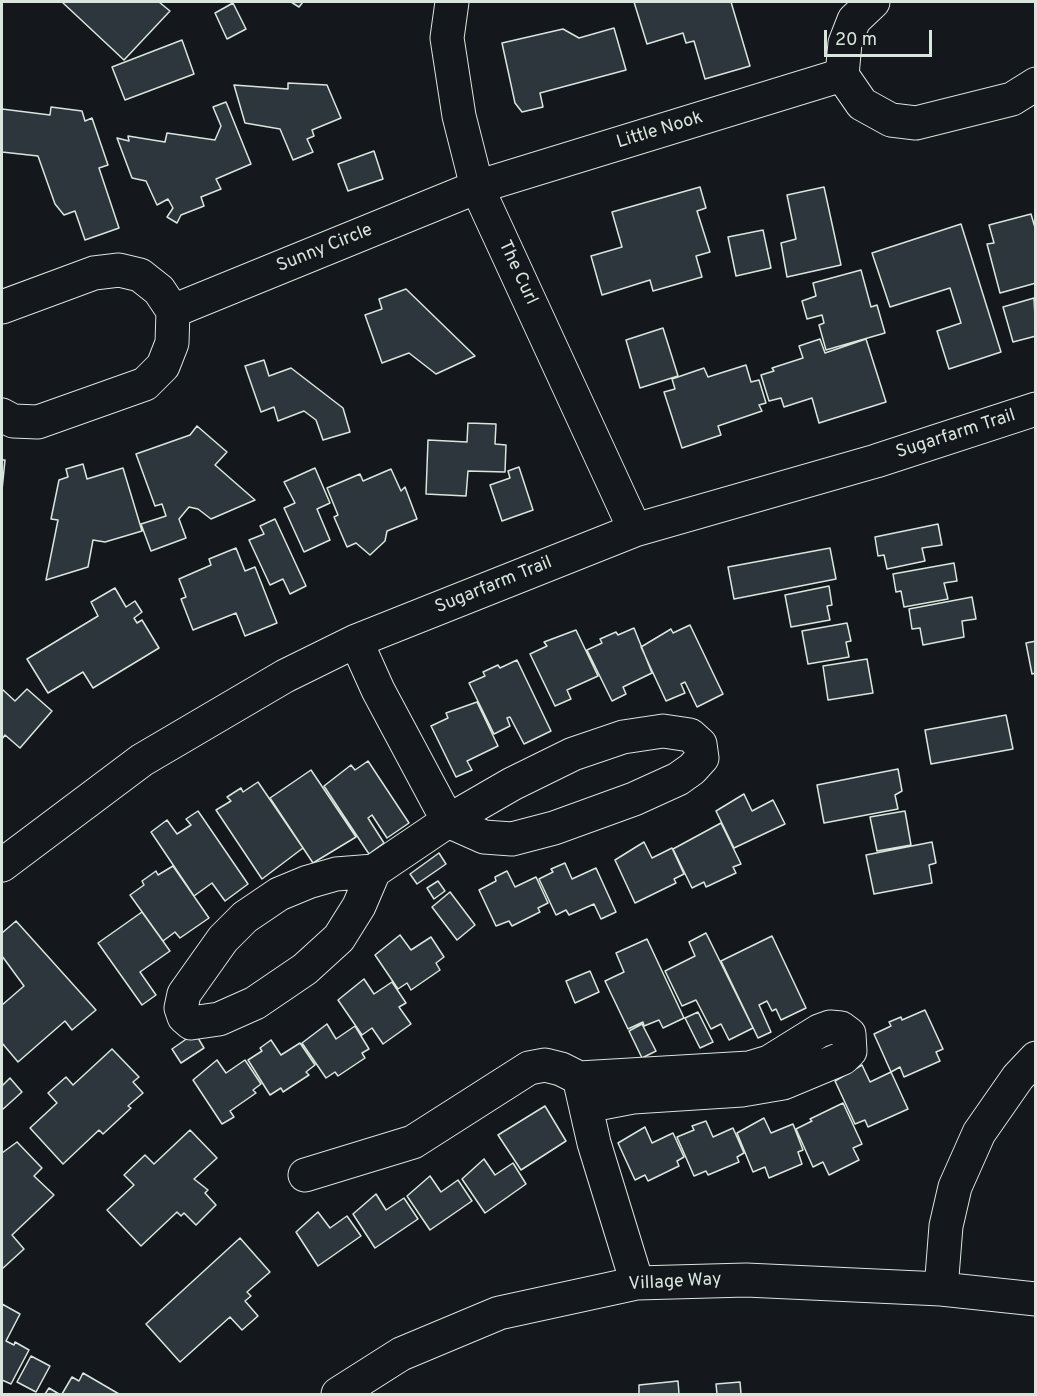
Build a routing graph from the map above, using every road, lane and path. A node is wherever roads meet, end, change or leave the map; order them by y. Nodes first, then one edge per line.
1 (452, 2) edge
2 (873, 2) edge
3 (842, 75) junction
4 (1035, 84) edge
5 (477, 187) junction
6 (2, 307) edge
7 (173, 311) junction
8 (1035, 409) edge
9 (2, 415) edge
10 (635, 530) junction
11 (356, 641) junction
12 (448, 821) junction
13 (2, 865) edge
14 (374, 871) junction
15 (1035, 1058) edge
16 (583, 1092) junction
17 (305, 1175) dead end
18 (637, 1283) junction
19 (941, 1289) junction
20 (1035, 1299) edge
21 (338, 1395) edge

1 - 5 street, The Curl
2 - 3 street
3 - 4 street
3 - 5 street, Little Nook
5 - 7 street, Sunny Circle
5 - 10 street, The Curl
6 - 7 street
7 - 9 street
8 - 10 street, Sugarfarm Trail
10 - 11 street, Sugarfarm Trail
11 - 12 street
11 - 13 street, Sugarfarm Trail
12 - 12 street
12 - 14 street
14 - 14 street
15 - 19 street
16 - 16 street
16 - 17 street
16 - 18 street
18 - 19 street, Village Way
18 - 21 street, Village Way
19 - 20 street, Village Way

